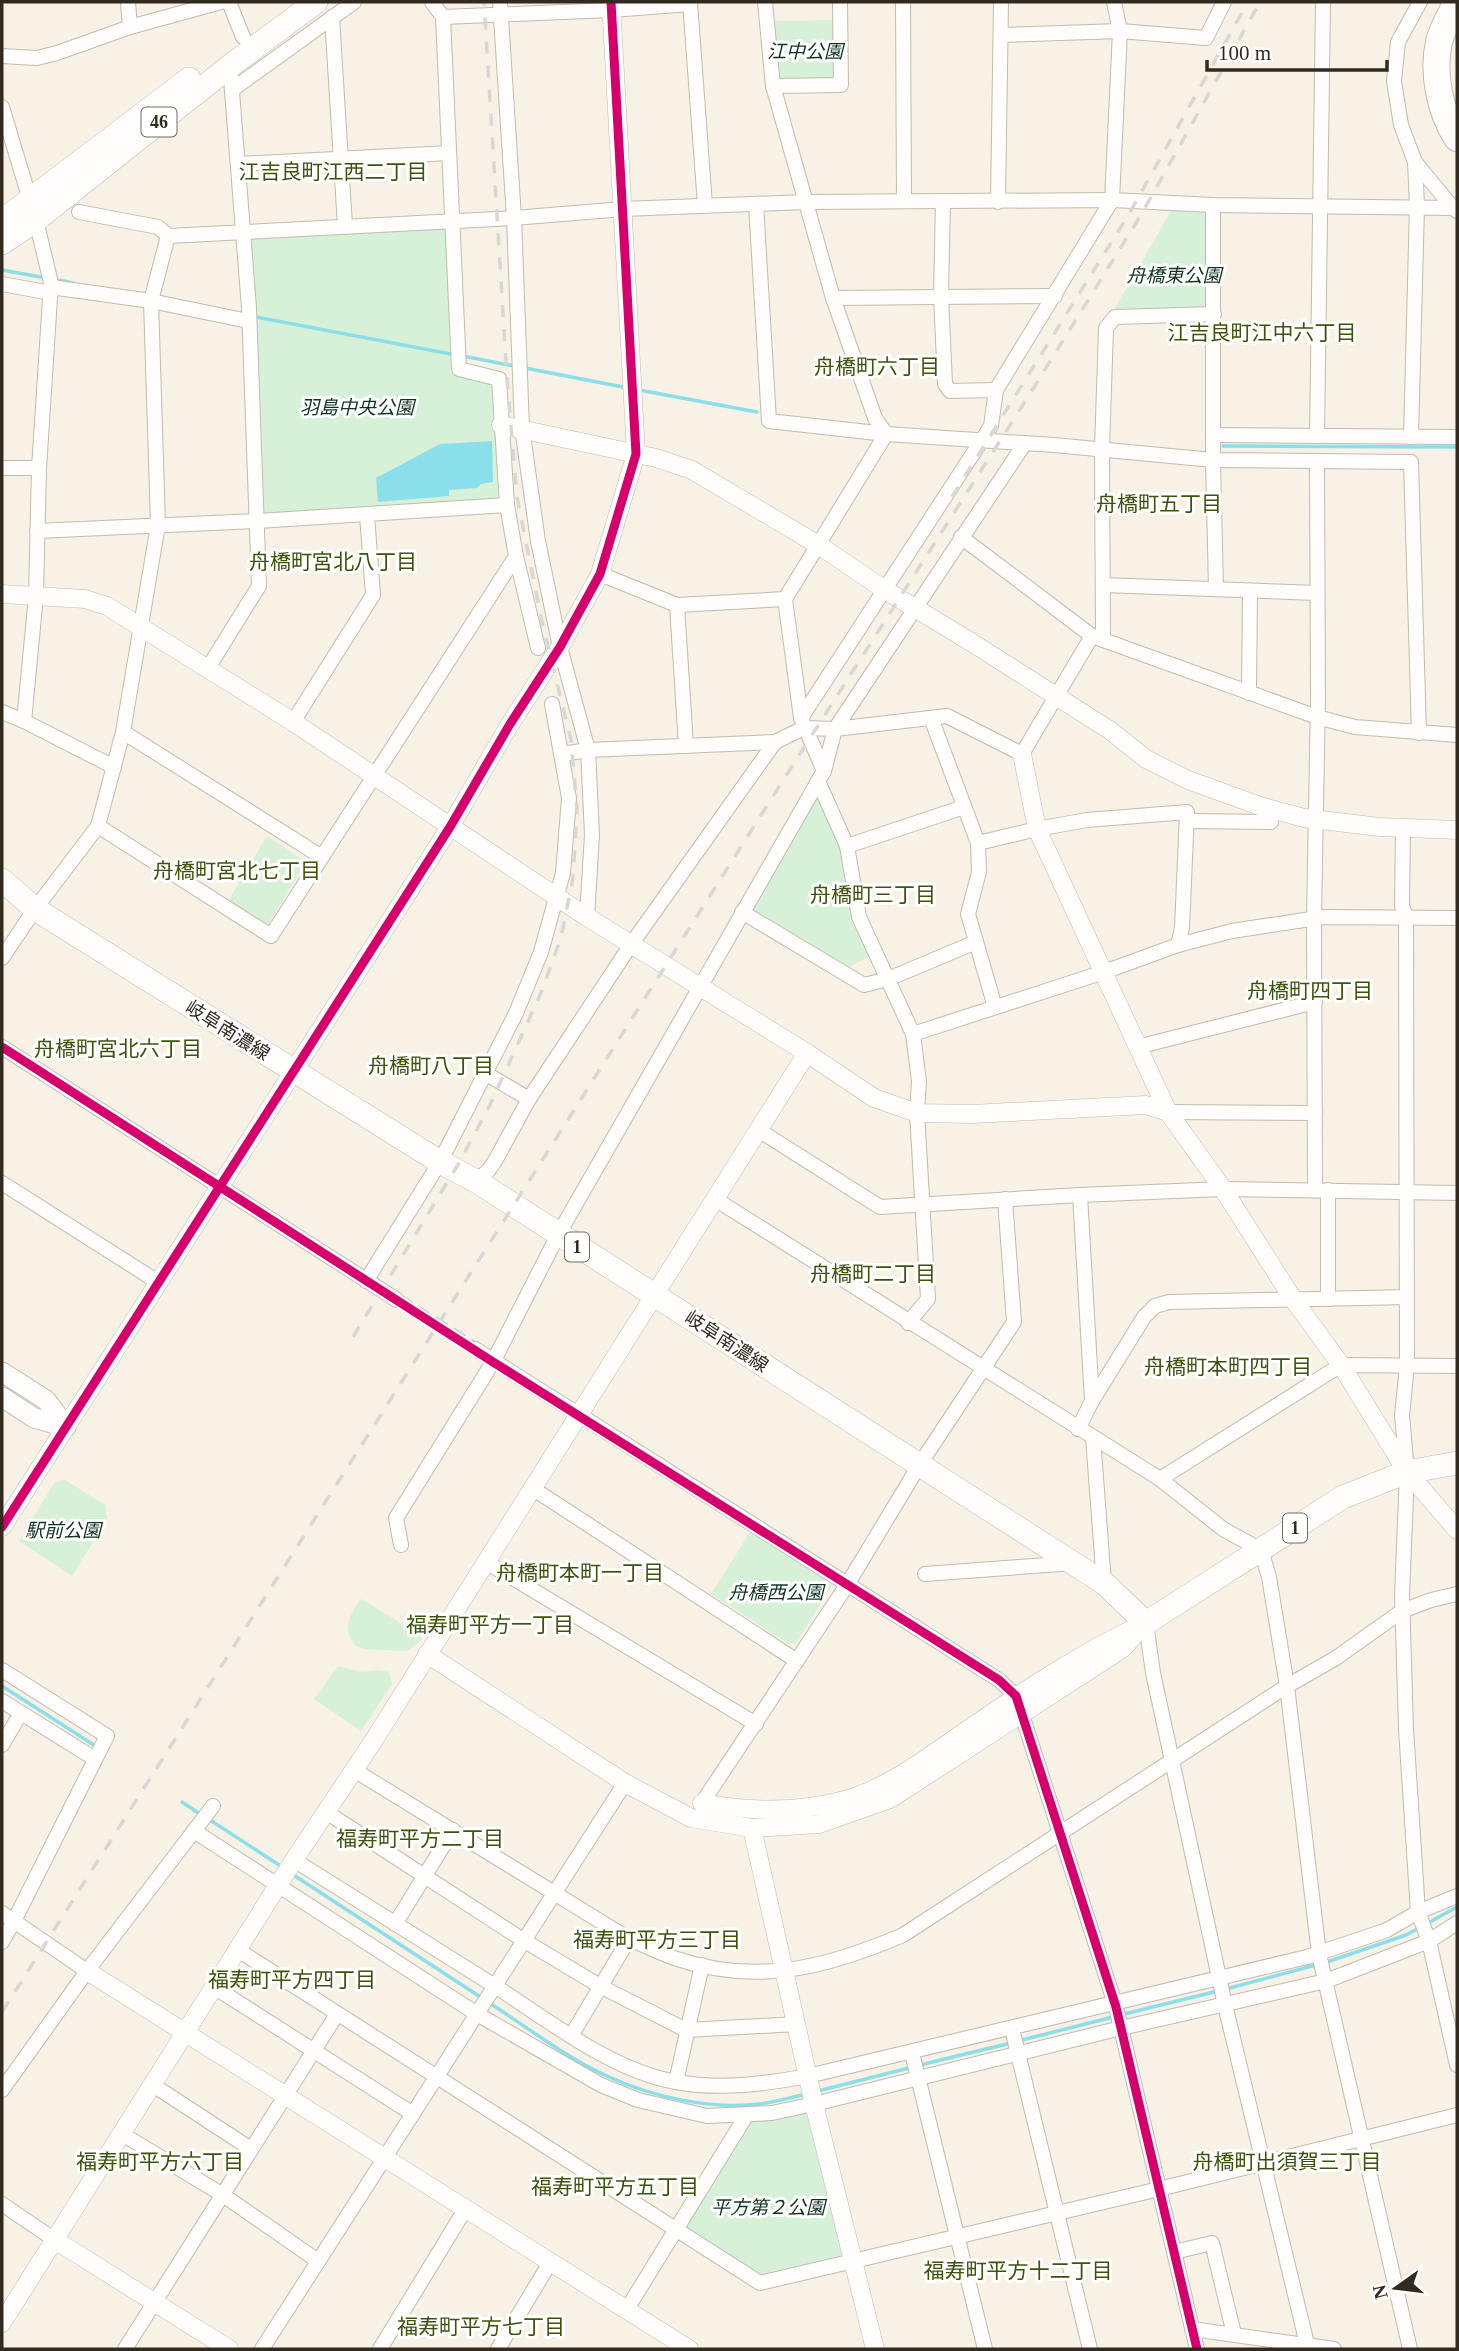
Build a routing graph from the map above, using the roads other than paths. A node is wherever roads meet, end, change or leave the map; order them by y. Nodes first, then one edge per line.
1 (128, 2) edge
2 (221, 2) edge
3 (229, 2) edge
4 (291, 2) edge
5 (354, 2) edge
6 (432, 2) edge
7 (765, 2) edge
8 (841, 2) edge
9 (904, 2) edge
10 (1001, 2) edge
11 (1114, 2) edge
12 (1224, 2) edge
13 (1323, 2) edge
14 (1420, 2) edge
15 (1457, 2) edge
16 (690, 3) edge
17 (611, 6) edge
18 (501, 9) edge
19 (324, 10) edge
20 (443, 17) junction
21 (131, 27) junction
22 (1120, 31) junction
23 (1001, 35) junction
24 (1457, 35) edge
25 (243, 37) junction
26 (2, 56) edge
27 (230, 66) junction
28 (773, 86) junction
29 (233, 89) junction
30 (2, 107) edge
31 (1457, 107) edge
32 (1457, 138) edge
33 (449, 153) junction
34 (340, 159) junction
35 (1415, 162) junction
36 (238, 164) junction
37 (1112, 200) junction
38 (904, 201) junction
39 (943, 201) junction
40 (806, 202) junction
41 (998, 202) junction
42 (756, 204) junction
43 (705, 205) junction
44 (1213, 205) junction
45 (1319, 206) junction
46 (1416, 206) junction
47 (623, 209) junction
48 (1455, 209) edge
49 (33, 210) junction
50 (79, 212) dead end
51 (514, 218) junction
52 (452, 220) junction
53 (2, 221) edge
54 (345, 226) junction
55 (242, 232) junction
56 (168, 236) junction
57 (2, 243) edge
58 (2, 285) edge
59 (51, 285) junction
60 (941, 296) junction
61 (1055, 296) junction
62 (833, 298) junction
63 (151, 300) junction
64 (1214, 314) junction
65 (248, 321) junction
66 (996, 390) junction
67 (501, 425) junction
68 (522, 428) junction
69 (886, 434) junction
70 (1213, 435) junction
71 (1314, 437) junction
72 (1411, 437) junction
73 (1457, 437) edge
74 (982, 440) junction
75 (1025, 443) junction
76 (1102, 449) junction
77 (636, 454) junction
78 (1314, 459) junction
79 (1213, 460) junction
80 (2, 468) edge
81 (39, 468) junction
82 (507, 505) junction
83 (367, 515) junction
84 (258, 521) junction
85 (158, 525) junction
86 (37, 531) junction
87 (961, 537) junction
88 (820, 546) junction
89 (516, 556) junction
90 (600, 574) junction
91 (1103, 584) junction
92 (1216, 589) junction
93 (886, 590) junction
94 (1250, 591) junction
95 (1317, 593) junction
96 (2, 594) edge
97 (36, 596) junction
98 (785, 599) junction
99 (677, 606) junction
100 (915, 607) junction
101 (141, 626) junction
102 (1098, 638) junction
103 (560, 647) junction
104 (538, 648) dead end
105 (208, 668) junction
106 (1249, 692) junction
107 (1054, 696) junction
108 (552, 704) dead end
109 (2, 712) edge
110 (1317, 717) junction
111 (931, 718) junction
112 (24, 721) junction
113 (293, 722) junction
114 (803, 723) junction
115 (835, 729) junction
116 (123, 732) junction
117 (1419, 733) junction
118 (1457, 735) edge
119 (775, 742) junction
120 (686, 746) junction
121 (588, 750) junction
122 (562, 754) junction
123 (1022, 754) junction
124 (114, 768) junction
125 (375, 775) junction
126 (821, 776) junction
127 (964, 807) junction
128 (1316, 820) junction
129 (1188, 821) junction
130 (1271, 822) dead end
131 (98, 826) junction
132 (450, 827) junction
133 (1404, 828) junction
134 (1037, 829) junction
135 (1457, 830) edge
136 (978, 844) junction
137 (846, 846) junction
138 (322, 857) junction
139 (2, 880) edge
140 (556, 898) junction
141 (35, 909) junction
142 (742, 912) junction
143 (586, 917) junction
144 (1406, 917) junction
145 (1314, 918) junction
146 (1457, 918) edge
147 (976, 942) junction
148 (1178, 945) junction
149 (631, 946) junction
150 (2, 958) edge
151 (1104, 972) junction
152 (888, 979) junction
153 (699, 986) junction
154 (1315, 1002) junction
155 (995, 1007) junction
156 (913, 1034) junction
157 (2, 1047) edge
158 (1137, 1047) junction
159 (807, 1053) junction
160 (295, 1072) junction
161 (485, 1073) junction
162 (529, 1099) junction
163 (1168, 1112) junction
164 (917, 1113) junction
165 (1315, 1113) junction
166 (760, 1130) junction
167 (440, 1162) junction
168 (476, 1181) junction
169 (2, 1183) edge
170 (220, 1185) junction
171 (1223, 1189) junction
172 (1321, 1190) junction
173 (1408, 1192) junction
174 (1457, 1193) edge
175 (1080, 1195) junction
176 (715, 1199) junction
177 (1005, 1199) junction
178 (921, 1206) junction
179 (558, 1235) junction
180 (366, 1281) junction
181 (158, 1282) junction
182 (654, 1294) junction
183 (1407, 1297) junction
184 (1328, 1298) junction
185 (1293, 1299) junction
186 (397, 1300) tunnel mouth
187 (908, 1322) junction
188 (475, 1349) tunnel mouth
189 (493, 1362) junction
190 (1340, 1364) junction
191 (1407, 1366) junction
192 (1457, 1366) edge
193 (984, 1369) junction
194 (2, 1372) edge
195 (2, 1397) edge
196 (1092, 1401) junction
197 (579, 1414) junction
198 (66, 1427) junction
199 (1078, 1429) junction
200 (1093, 1438) junction
201 (1457, 1462) edge
202 (920, 1464) junction
203 (1407, 1472) junction
204 (1160, 1479) junction
205 (533, 1488) junction
206 (2, 1527) edge
207 (1457, 1530) edge
208 (401, 1545) dead end
209 (1261, 1550) junction
210 (486, 1562) junction
211 (1074, 1563) junction
212 (925, 1574) dead end
213 (1104, 1583) junction
214 (847, 1585) junction
215 (1457, 1594) edge
216 (1402, 1611) junction
217 (1146, 1623) junction
218 (427, 1654) junction
219 (797, 1661) junction
220 (2, 1670) edge
221 (1287, 1686) junction
222 (2, 1701) edge
223 (1019, 1704) junction
224 (21, 1713) junction
225 (756, 1724) junction
226 (2, 1745) edge
227 (99, 1752) junction
228 (1172, 1760) junction
229 (354, 1770) junction
230 (625, 1783) junction
231 (702, 1803) joint
232 (327, 1812) junction
233 (752, 1828) junction
234 (453, 1830) junction
235 (1059, 1833) junction
236 (287, 1871) junction
237 (425, 1876) junction
238 (554, 1892) junction
239 (1457, 1896) edge
240 (8, 1917) edge
241 (395, 1923) junction
242 (1457, 1923) edge
243 (1424, 1926) junction
244 (629, 1938) junction
245 (523, 1940) junction
246 (2, 1942) edge
247 (238, 1950) junction
248 (702, 1965) junction
249 (1322, 1966) junction
250 (87, 1971) junction
251 (784, 1972) junction
252 (1220, 1981) junction
253 (600, 1986) junction
254 (214, 1987) junction
255 (493, 1989) junction
256 (1224, 2001) junction
257 (1115, 2005) junction
258 (480, 2010) junction
259 (337, 2014) junction
260 (797, 2024) junction
261 (1121, 2025) junction
262 (686, 2030) junction
263 (186, 2032) junction
264 (571, 2036) junction
265 (1015, 2041) junction
266 (314, 2051) junction
267 (913, 2054) junction
268 (1457, 2065) edge
269 (919, 2075) junction
270 (436, 2078) junction
271 (676, 2082) junction
272 (153, 2085) junction
273 (2, 2090) edge
274 (811, 2090) junction
275 (286, 2095) junction
276 (413, 2114) junction
277 (1457, 2115) edge
278 (746, 2116) junction
279 (122, 2134) junction
280 (1363, 2139) junction
281 (251, 2149) junction
282 (386, 2157) junction
283 (1263, 2163) junction
284 (1159, 2189) junction
285 (223, 2195) junction
286 (2, 2204) edge
287 (466, 2208) junction
288 (1056, 2212) junction
289 (675, 2228) junction
290 (956, 2236) junction
291 (55, 2239) junction
292 (1174, 2252) junction
293 (853, 2260) junction
294 (318, 2261) junction
295 (551, 2261) junction
296 (155, 2302) junction
297 (626, 2309) junction
298 (2, 2323) edge
299 (1192, 2329) junction
300 (1234, 2334) junction
301 (1307, 2344) junction
302 (125, 2349) edge
303 (229, 2349) edge
304 (262, 2349) edge
305 (380, 2349) edge
306 (498, 2349) edge
307 (690, 2349) edge
308 (875, 2349) edge
309 (985, 2349) edge
310 (1090, 2349) edge
311 (1197, 2349) edge
312 (1334, 2349) edge
313 (1410, 2349) edge

1 - 21 street
2 - 21 street
3 - 25 street
4 - 25 main road, 46
5 - 19 street
6 - 20 street
7 - 28 street
8 - 28 street
9 - 38 street
10 - 23 street
11 - 22 street
12 - 22 street
13 - 45 street
14 - 35 street
15 - 32 highway
16 - 17 street
16 - 43 street
17 - 18 street
17 - 47 street
18 - 20 street
18 - 51 street
19 - 27 main road, 46
19 - 29 street
19 - 34 street
20 - 33 street
21 - 26 street
22 - 23 street
22 - 37 street
23 - 41 street
24 - 31 highway
25 - 49 main road, 46
27 - 29 street
27 - 49 main road, 46
28 - 40 street
29 - 36 street
30 - 49 street
33 - 34 street
33 - 52 street
34 - 36 street
34 - 54 street
35 - 46 street
35 - 48 street
36 - 55 street
37 - 41 street
37 - 44 street
37 - 61 street
38 - 39 street
38 - 40 street
39 - 41 street
39 - 60 street
40 - 42 street
40 - 62 street
42 - 43 street
42 - 69 street
43 - 47 street
44 - 45 street
44 - 64 street
45 - 46 street
45 - 71 street
46 - 48 street
46 - 72 street
47 - 51 street
47 - 77 street
49 - 53 main road, 46
49 - 57 main road, 46
49 - 59 street
50 - 56 street
51 - 52 street
51 - 68 street
52 - 54 street
52 - 67 street
54 - 55 street
55 - 56 street
55 - 65 street
56 - 63 street
58 - 59 street
59 - 63 street
59 - 81 street
60 - 61 street
60 - 62 street
60 - 66 street
61 - 66 street
62 - 69 street
63 - 65 street
63 - 85 street
64 - 70 street
64 - 76 street
65 - 84 street
66 - 74 street
67 - 68 street
67 - 82 street
68 - 77 street
68 - 103 street
69 - 74 street
69 - 88 street
70 - 71 street
70 - 79 street
71 - 72 street
71 - 78 street
72 - 73 street
74 - 75 street
74 - 93 street
75 - 76 street
75 - 87 street
76 - 79 street
76 - 91 street
77 - 88 street
77 - 90 street
78 - 79 street
78 - 95 street
78 - 117 street
79 - 92 street
80 - 81 street
81 - 86 street
82 - 83 street
82 - 89 street
83 - 84 street
83 - 113 street
84 - 85 street
84 - 105 street
85 - 86 street
85 - 101 street
86 - 97 street
87 - 100 street
87 - 102 street
88 - 93 street
88 - 98 street
89 - 104 street
89 - 125 street
90 - 99 street
90 - 103 street
91 - 92 street
91 - 102 street
92 - 94 street
93 - 100 street
93 - 114 street
94 - 95 street
94 - 106 street
95 - 110 street
96 - 97 street
97 - 101 street
97 - 112 street
98 - 99 street
98 - 114 street
99 - 120 street
100 - 107 street
100 - 115 street
101 - 105 street
101 - 116 street
102 - 106 street
102 - 107 street
103 - 121 street
103 - 132 street
105 - 113 street
106 - 110 street
107 - 123 street
107 - 128 street
108 - 122 street
109 - 112 street
110 - 117 street
110 - 128 street
111 - 115 street
111 - 123 street
111 - 127 street
112 - 124 street
113 - 125 street
114 - 115 street
114 - 119 street
114 - 126 street
115 - 126 street
116 - 124 street
116 - 138 street
117 - 118 street
119 - 120 street
119 - 149 street
120 - 121 street
121 - 122 street
121 - 143 street
122 - 140 street
123 - 134 street
124 - 131 street
125 - 132 street
125 - 138 street
126 - 137 street
126 - 142 street
127 - 136 street
127 - 137 street
128 - 133 street
128 - 145 street
129 - 130 street
129 - 134 street
129 - 148 street
131 - 138 street
131 - 141 street
132 - 140 street
132 - 160 street
133 - 135 street
133 - 144 street
134 - 136 street
134 - 151 street
136 - 147 street
137 - 152 street
139 - 141 main road, 岐阜南濃線 / 1
140 - 143 street
140 - 161 street
141 - 150 street
141 - 160 main road, 岐阜南濃線 / 1
142 - 152 street
142 - 153 street
143 - 149 street
144 - 145 street
144 - 146 street
144 - 173 street
145 - 148 street
145 - 154 street
147 - 152 street
147 - 155 street
148 - 151 street
149 - 153 street
149 - 162 street
151 - 155 street
151 - 158 street
152 - 156 street
153 - 159 street
153 - 179 street
154 - 158 street
154 - 165 street
155 - 156 street
156 - 164 street
157 - 170 street
158 - 163 street
159 - 164 street
159 - 166 street
160 - 167 main road, 岐阜南濃線 / 1
160 - 170 street
161 - 162 street
161 - 167 street
162 - 168 street
163 - 164 street
163 - 165 street
163 - 171 street
164 - 178 street
165 - 172 street
166 - 176 street
166 - 178 street
167 - 168 main road, 岐阜南濃線 / 1
167 - 180 street
168 - 179 main road, 岐阜南濃線 / 1
169 - 181 street
170 - 180 street
170 - 181 street
171 - 172 street
171 - 175 street
171 - 185 street
172 - 173 street
172 - 184 street
173 - 174 street
173 - 183 street
175 - 177 street
175 - 196 street
176 - 182 street
176 - 187 street
177 - 178 street
177 - 193 street
178 - 187 street
179 - 182 main road, 岐阜南濃線 / 1
179 - 189 street
180 - 186 street
181 - 198 street
182 - 197 street
182 - 202 main road, 岐阜南濃線 / 1
183 - 184 street
183 - 191 street
184 - 185 street
185 - 190 street
185 - 196 street
187 - 193 street
188 - 189 street
189 - 197 street
189 - 208 street
190 - 191 street
190 - 203 street
190 - 204 street
191 - 192 street
191 - 203 street
193 - 199 street
193 - 202 street
194 - 198 main road
195 - 198 main road
196 - 199 street
197 - 205 street
197 - 214 street
198 - 206 street
199 - 200 street
200 - 204 street
200 - 213 street
201 - 203 main road, 1
202 - 211 main road, 岐阜南濃線 / 1
202 - 214 street
203 - 207 street
203 - 209 main road, 1
203 - 216 street
204 - 209 street
205 - 210 street
205 - 219 street
209 - 217 main road, 1
209 - 221 street
210 - 218 street
210 - 225 street
211 - 212 street
211 - 213 main road, 岐阜南濃線 / 1
213 - 217 main road, 岐阜南濃線 / 1
214 - 219 street
214 - 223 street
215 - 216 street
216 - 221 street
216 - 243 street
217 - 223 street
217 - 228 street
218 - 229 street
218 - 230 street
219 - 225 street
220 - 227 street
221 - 228 street
221 - 249 street
222 - 224 street
223 - 231 street
223 - 233 street
223 - 235 street
224 - 226 street
224 - 227 street
225 - 231 street
227 - 240 street
228 - 235 street
228 - 252 street
229 - 232 street
229 - 234 street
230 - 233 street
230 - 238 street
232 - 236 street
232 - 237 street
233 - 251 street
234 - 237 street
234 - 238 street
235 - 251 street
235 - 257 street
236 - 241 street
236 - 247 street
236 - 250 street
236 - 258 street
237 - 241 street
237 - 245 street
238 - 244 street
238 - 245 street
239 - 243 street
240 - 246 street
240 - 250 street
241 - 255 street
242 - 243 street
243 - 249 street
243 - 249 street
243 - 268 street
244 - 248 street
244 - 253 street
245 - 253 street
245 - 255 street
247 - 254 street
247 - 259 street
248 - 251 street
248 - 262 street
249 - 252 street
249 - 256 street
249 - 280 street
250 - 263 street
250 - 273 street
251 - 260 street
252 - 256 street
252 - 257 street
253 - 262 street
253 - 264 street
254 - 263 street
254 - 266 street
255 - 258 street
255 - 264 street
256 - 261 street
256 - 283 street
257 - 261 street
257 - 265 street
258 - 270 street
258 - 278 street
259 - 266 street
259 - 270 street
260 - 262 street
260 - 274 street
261 - 265 street
261 - 284 street
262 - 271 street
263 - 272 street
263 - 275 street
264 - 271 street
265 - 267 street
265 - 269 street
265 - 288 street
266 - 275 street
266 - 276 street
267 - 269 street
267 - 274 street
269 - 274 street
269 - 290 street
270 - 276 street
270 - 289 street
271 - 274 street
272 - 279 street
272 - 281 street
274 - 278 street
274 - 293 street
275 - 281 street
275 - 282 street
276 - 282 street
277 - 280 street
278 - 289 street
279 - 285 street
279 - 291 street
280 - 283 street
280 - 313 street
281 - 285 street
282 - 287 street
282 - 294 street
283 - 284 street
283 - 301 street
284 - 288 street
284 - 292 street
285 - 294 street
285 - 296 street
286 - 291 street
287 - 295 street
287 - 305 street
288 - 290 street
288 - 310 street
289 - 293 street
289 - 297 street
290 - 293 street
290 - 309 street
291 - 296 street
291 - 298 street
292 - 299 street
292 - 300 street
293 - 308 street
294 - 304 street
295 - 297 street
295 - 306 street
296 - 302 street
296 - 303 street
297 - 307 street
299 - 300 street
299 - 311 street
300 - 301 street
301 - 312 street

